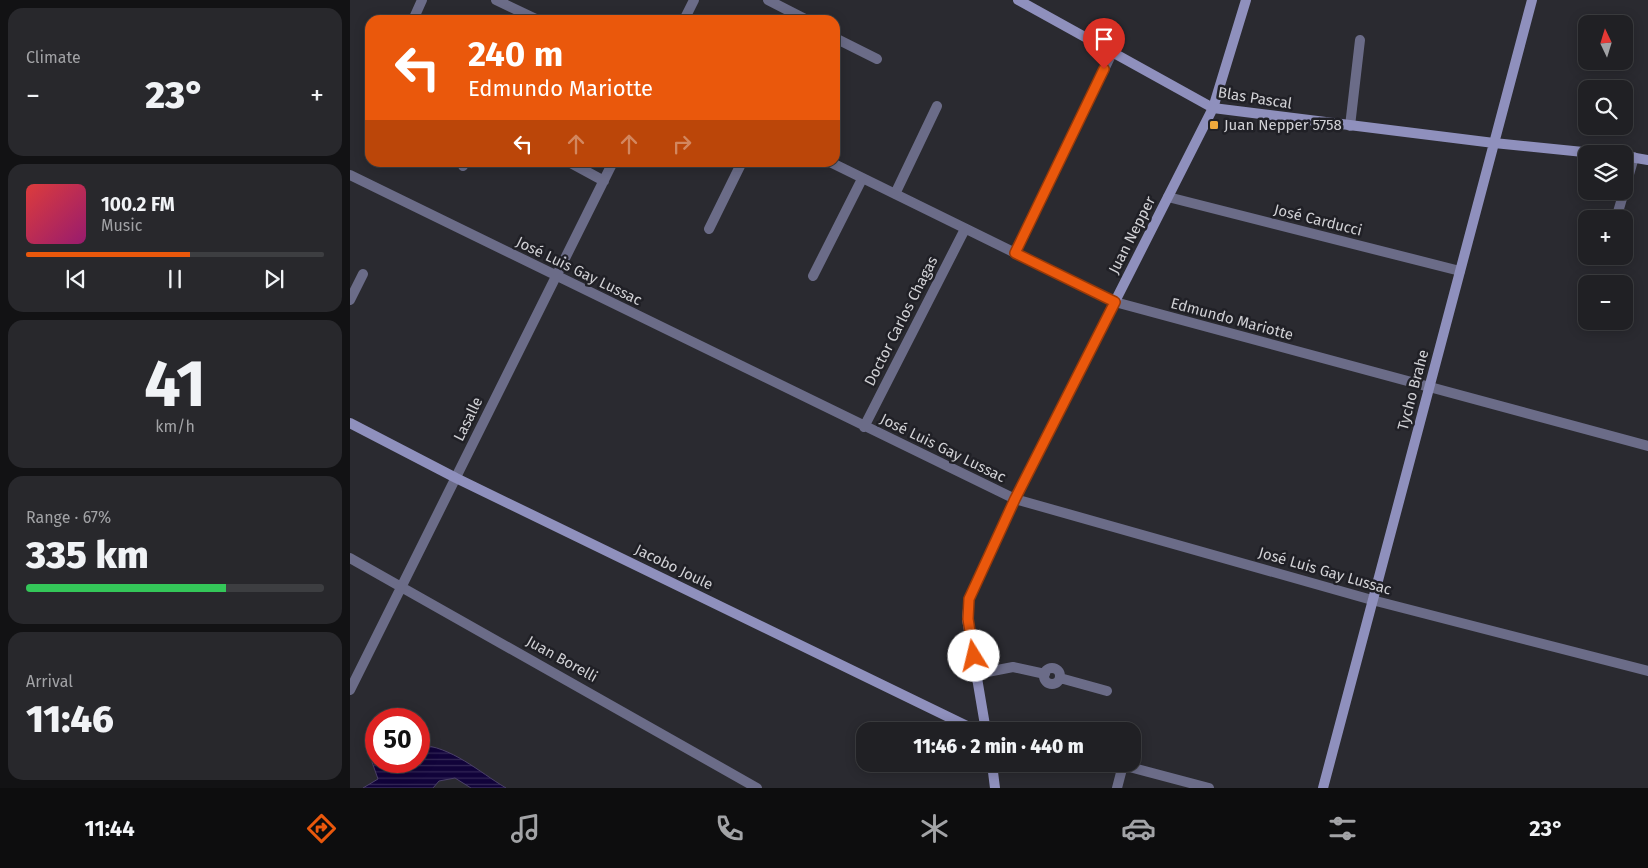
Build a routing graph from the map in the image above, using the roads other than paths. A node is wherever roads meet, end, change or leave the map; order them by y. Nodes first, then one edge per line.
1 (422, 0) edge
2 (496, 0) edge
3 (694, 0) edge
4 (768, 0) edge
5 (1018, 0) edge
6 (1246, 0) edge
7 (1532, 0) edge
8 (415, 15) edge
9 (528, 15) edge
10 (686, 15) edge
11 (797, 15) edge
12 (840, 40) edge
13 (1360, 40) dead end
14 (1112, 53) junction
15 (876, 58) dead end
16 (937, 106) dead end
17 (1213, 108) junction
18 (1350, 126) junction
19 (1494, 143) junction
20 (1578, 151) edge
21 (1633, 157) edge
22 (1648, 160) edge
23 (578, 167) edge
24 (611, 167) edge
25 (740, 167) edge
26 (839, 167) edge
27 (350, 176) edge
28 (862, 179) junction
29 (604, 181) junction
30 (895, 194) junction
31 (1168, 197) junction
32 (709, 229) dead end
33 (965, 229) junction
34 (1015, 253) junction
35 (1460, 271) junction
36 (364, 274) dead end
37 (555, 276) junction
38 (812, 276) dead end
39 (350, 300) edge
40 (1115, 302) junction
41 (1428, 388) junction
42 (350, 423) edge
43 (864, 427) junction
44 (1648, 446) edge
45 (456, 478) junction
46 (1015, 499) junction
47 (350, 558) edge
48 (401, 587) junction
49 (1372, 600) junction
50 (1648, 671) edge
51 (977, 674) junction
52 (353, 675) edge
53 (350, 690) edge
54 (1107, 691) dead end
55 (959, 722) edge
56 (985, 722) edge
57 (1141, 769) edge
58 (993, 772) edge
59 (1120, 772) edge
60 (758, 788) edge
61 (995, 788) edge
62 (1117, 788) edge
63 (1210, 788) edge
64 (1323, 788) edge

1 - 8 street
2 - 9 street
3 - 10 street
4 - 11 street
5 - 14 main road, Blas Pascal
6 - 17 main road, Juan Nepper
7 - 19 main road, Tycho Brahe
12 - 15 street
13 - 18 street
14 - 17 main road, Blas Pascal
14 - 34 street
16 - 30 street
17 - 18 main road, Blas Pascal
17 - 31 main road, Juan Nepper
18 - 19 main road, Blas Pascal
19 - 20 main road, Blas Pascal
19 - 35 main road, Tycho Brahe
21 - 22 main road
23 - 29 street
24 - 29 street, Lasalle
25 - 32 street
26 - 28 street, Edmundo Mariotte
27 - 37 street, José Luis Gay Lussac
28 - 30 street, Edmundo Mariotte
28 - 38 street
29 - 37 street, Lasalle
30 - 33 street, Edmundo Mariotte
31 - 35 street, José Carducci
31 - 40 main road, Juan Nepper
33 - 34 street, Edmundo Mariotte
33 - 43 street, Doctor Carlos Chagas
34 - 40 street, Edmundo Mariotte
35 - 41 main road, Tycho Brahe
36 - 39 street
37 - 43 street, José Luis Gay Lussac
37 - 45 street, Lasalle
40 - 41 street, Edmundo Mariotte
40 - 46 main road, Juan Nepper
41 - 44 street, Edmundo Mariotte
41 - 49 main road, Tycho Brahe
42 - 45 main road, Jacobo Joule
43 - 46 street, José Luis Gay Lussac
45 - 48 street, Lasalle
45 - 55 main road, Jacobo Joule
46 - 49 street, José Luis Gay Lussac
46 - 51 main road, Juan Nepper
47 - 48 street, Juan Borelli
48 - 52 street, Lasalle
48 - 60 street, Juan Borelli
49 - 50 street, José Luis Gay Lussac
49 - 64 main road, Tycho Brahe
51 - 54 street
51 - 56 main road, Juan Nepper
52 - 53 street, Lasalle
57 - 63 street
58 - 61 main road
59 - 62 street

